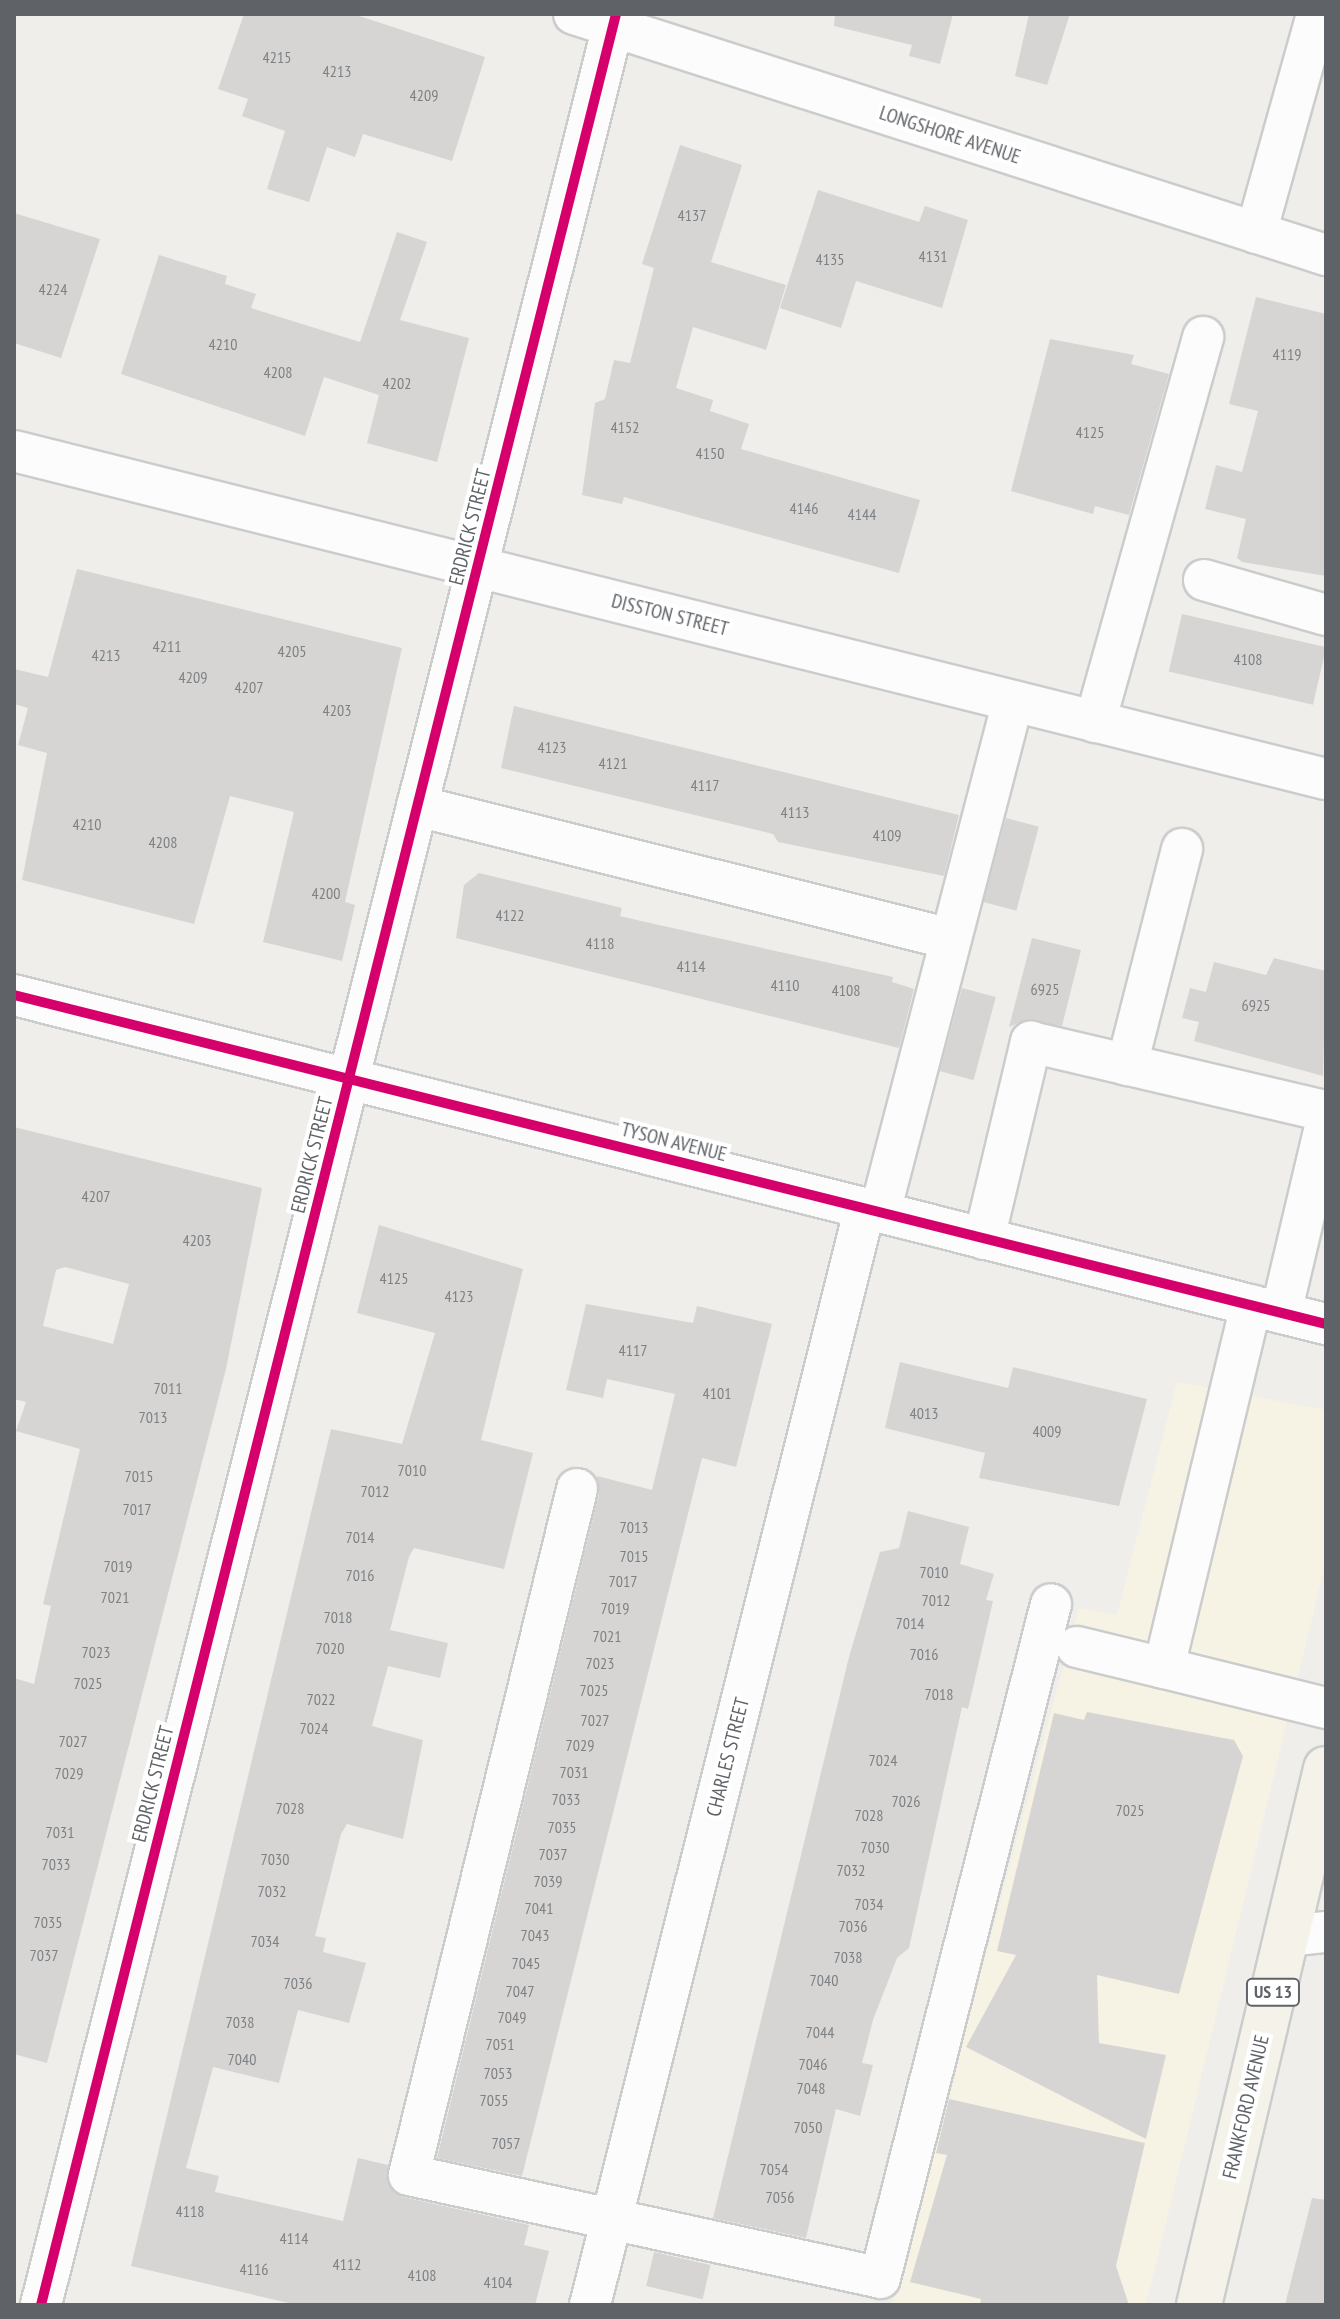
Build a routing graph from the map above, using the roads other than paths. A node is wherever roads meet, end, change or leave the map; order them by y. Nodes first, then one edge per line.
1 (574, 14) edge
2 (1317, 14) edge
3 (615, 20) edge
4 (1256, 233) junction
5 (1326, 255) edge
6 (1203, 337) dead end
7 (14, 451) edge
8 (478, 567) junction
9 (1204, 580) dead end
10 (1326, 615) edge
11 (1013, 701) junction
12 (1095, 722) junction
13 (1326, 779) edge
14 (417, 806) junction
15 (1182, 849) dead end
16 (951, 939) junction
17 (14, 995) edge
18 (1127, 1065) junction
19 (349, 1079) junction
20 (1326, 1111) edge
21 (1326, 1122) edge
22 (873, 1210) junction
23 (984, 1239) junction
24 (1266, 1309) junction
25 (1326, 1324) edge
26 (577, 1489) dead end
27 (1051, 1604) dead end
28 (1077, 1647) dead end
29 (1164, 1668) junction
30 (1326, 1708) edge
31 (1326, 1769) edge
32 (1306, 1934) edge
33 (612, 2218) junction
34 (41, 2305) edge
35 (590, 2305) edge
36 (1199, 2305) edge

1 - 3 street, LONGSHORE AVENUE
2 - 4 street
3 - 4 street, LONGSHORE AVENUE
3 - 8 street, ERDRICK STREET
4 - 5 street, LONGSHORE AVENUE
6 - 12 street
7 - 8 street, DISSTON STREET
8 - 11 street, DISSTON STREET
8 - 14 street, ERDRICK STREET
9 - 10 street
11 - 12 street, DISSTON STREET
11 - 16 street, CHARLES STREET
12 - 13 street, DISSTON STREET
14 - 16 street
14 - 19 street, ERDRICK STREET
15 - 18 street
16 - 22 street, CHARLES STREET
17 - 19 street, TYSON AVENUE
18 - 20 street
18 - 23 street
19 - 22 street, TYSON AVENUE
19 - 34 street, ERDRICK STREET
21 - 24 street
22 - 23 street, TYSON AVENUE
22 - 33 street, CHARLES STREET
23 - 24 street, TYSON AVENUE
24 - 25 street, TYSON AVENUE
24 - 29 street
26 - 33 street
27 - 33 street
28 - 29 street
29 - 30 street
31 - 32 main road, FRANKFORD AVENUE / US 13
32 - 36 main road, FRANKFORD AVENUE / US 13
33 - 35 street, CHARLES STREET

